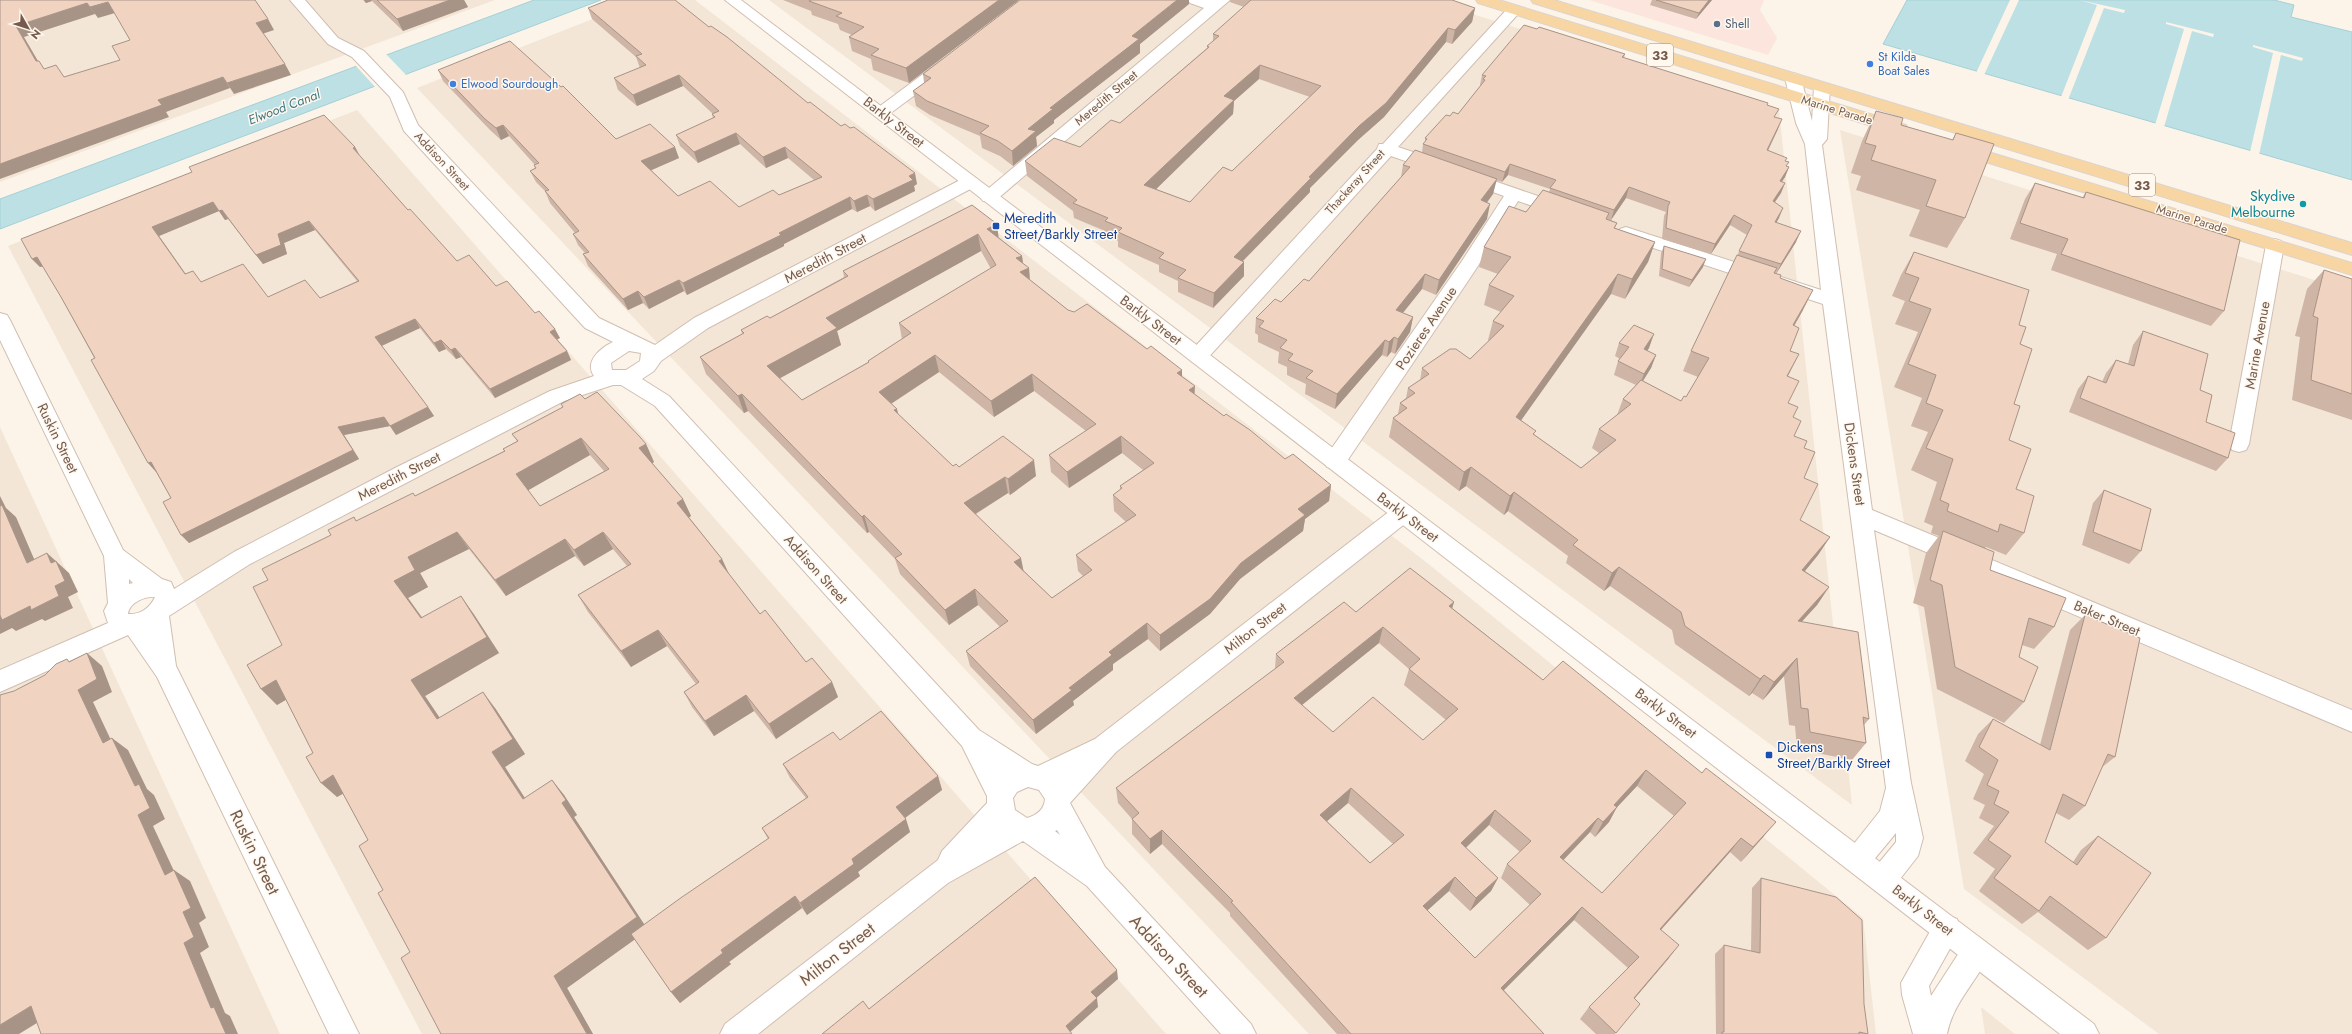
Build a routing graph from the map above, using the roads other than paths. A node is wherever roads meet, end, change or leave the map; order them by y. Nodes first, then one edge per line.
1 (296, 0) edge
2 (732, 0) edge
3 (1195, 0) edge
4 (1482, 0) edge
5 (1538, 0) edge
6 (1219, 3) edge
7 (1514, 10) junction
8 (961, 53) edge
9 (1793, 78) junction
10 (1822, 87) junction
11 (1799, 98) junction
12 (1822, 105) junction
13 (882, 112) junction
14 (1812, 119) junction
15 (1912, 133) edge
16 (1947, 144) edge
17 (1386, 148) junction
18 (970, 182) junction
19 (1514, 193) junction
20 (990, 197) junction
21 (1582, 217) edge
22 (1611, 228) edge
23 (2275, 245) junction
24 (2352, 249) edge
25 (2352, 269) edge
26 (1832, 300) junction
27 (0, 320) edge
28 (592, 323) junction
29 (642, 353) junction
30 (1198, 356) junction
31 (610, 369) junction
32 (662, 401) junction
33 (2239, 444) dead end
34 (1335, 461) junction
35 (1403, 513) junction
36 (1862, 515) junction
37 (116, 556) junction
38 (159, 599) junction
39 (125, 616) junction
40 (166, 670) junction
41 (0, 682) edge
42 (2352, 721) edge
43 (970, 738) junction
44 (1107, 744) junction
45 (1034, 776) junction
46 (1898, 783) junction
47 (1000, 802) junction
48 (1058, 802) junction
49 (1025, 829) junction
50 (1858, 859) junction
51 (938, 874) junction
52 (1097, 877) junction
53 (1883, 879) junction
54 (1948, 929) junction
55 (1976, 952) junction
56 (344, 1034) edge
57 (736, 1034) edge
58 (1240, 1034) edge
59 (1928, 1034) edge
60 (1932, 1034) edge
61 (2084, 1034) edge

1 - 28 street, Addison Street
2 - 13 street, Barkly Street
3 - 6 street
4 - 7 main road, Marine Parade / 33
5 - 9 main road, Marine Parade / 33
6 - 20 street, Meredith Street
7 - 11 main road, Marine Parade / 33
7 - 17 street, Thackeray Street
8 - 13 street
9 - 10 main road, Marine Parade / 33
9 - 11 street, Dickens Street
10 - 12 street, Dickens Street
10 - 24 main road, Marine Parade / 33
11 - 12 main road, Marine Parade / 33
11 - 14 street, Dickens Street
12 - 14 street, Dickens Street
12 - 15 main road, Marine Parade / 33
13 - 18 street, Barkly Street
14 - 26 street, Dickens Street
16 - 23 main road, Marine Parade / 33
17 - 19 street
17 - 30 street, Thackeray Street
18 - 20 street, Barkly Street
18 - 29 street, Meredith Street
19 - 21 street
19 - 34 street, Pozieres Avenue
20 - 30 street, Barkly Street
22 - 26 street
23 - 25 main road, Marine Parade / 33
23 - 33 street, Marine Avenue
26 - 36 street, Dickens Street
27 - 37 street, Ruskin Street
28 - 29 street, Addison Street
28 - 31 street, Addison Street
29 - 31 street
29 - 31 street
29 - 32 street, Addison Street
30 - 34 street, Barkly Street
31 - 32 street, Addison Street
31 - 38 street, Meredith Street
32 - 43 street, Addison Street
34 - 35 street, Barkly Street
35 - 44 street, Milton Street
35 - 50 street, Barkly Street
36 - 42 street, Baker Street
36 - 46 street, Dickens Street
37 - 38 street, Ruskin Street
37 - 39 street, Ruskin Street
38 - 39 street
38 - 39 street
38 - 40 street, Ruskin Street
39 - 40 street, Ruskin Street
39 - 41 street
40 - 56 street, Ruskin Street
43 - 45 street, Addison Street
43 - 47 street, Addison Street
44 - 45 street, Milton Street
44 - 48 street, Milton Street
45 - 47 street
45 - 48 street
46 - 50 street, Dickens Street
46 - 53 street, Dickens Street
47 - 49 street
47 - 51 street, Milton Street
48 - 49 street
48 - 52 street, Addison Street
49 - 51 street, Milton Street
49 - 52 street, Addison Street
50 - 53 street, Barkly Street
51 - 57 street, Milton Street
52 - 58 street, Addison Street
53 - 54 street, Barkly Street
54 - 55 street, Barkly Street
54 - 59 street
55 - 60 street
55 - 61 street, Barkly Street

